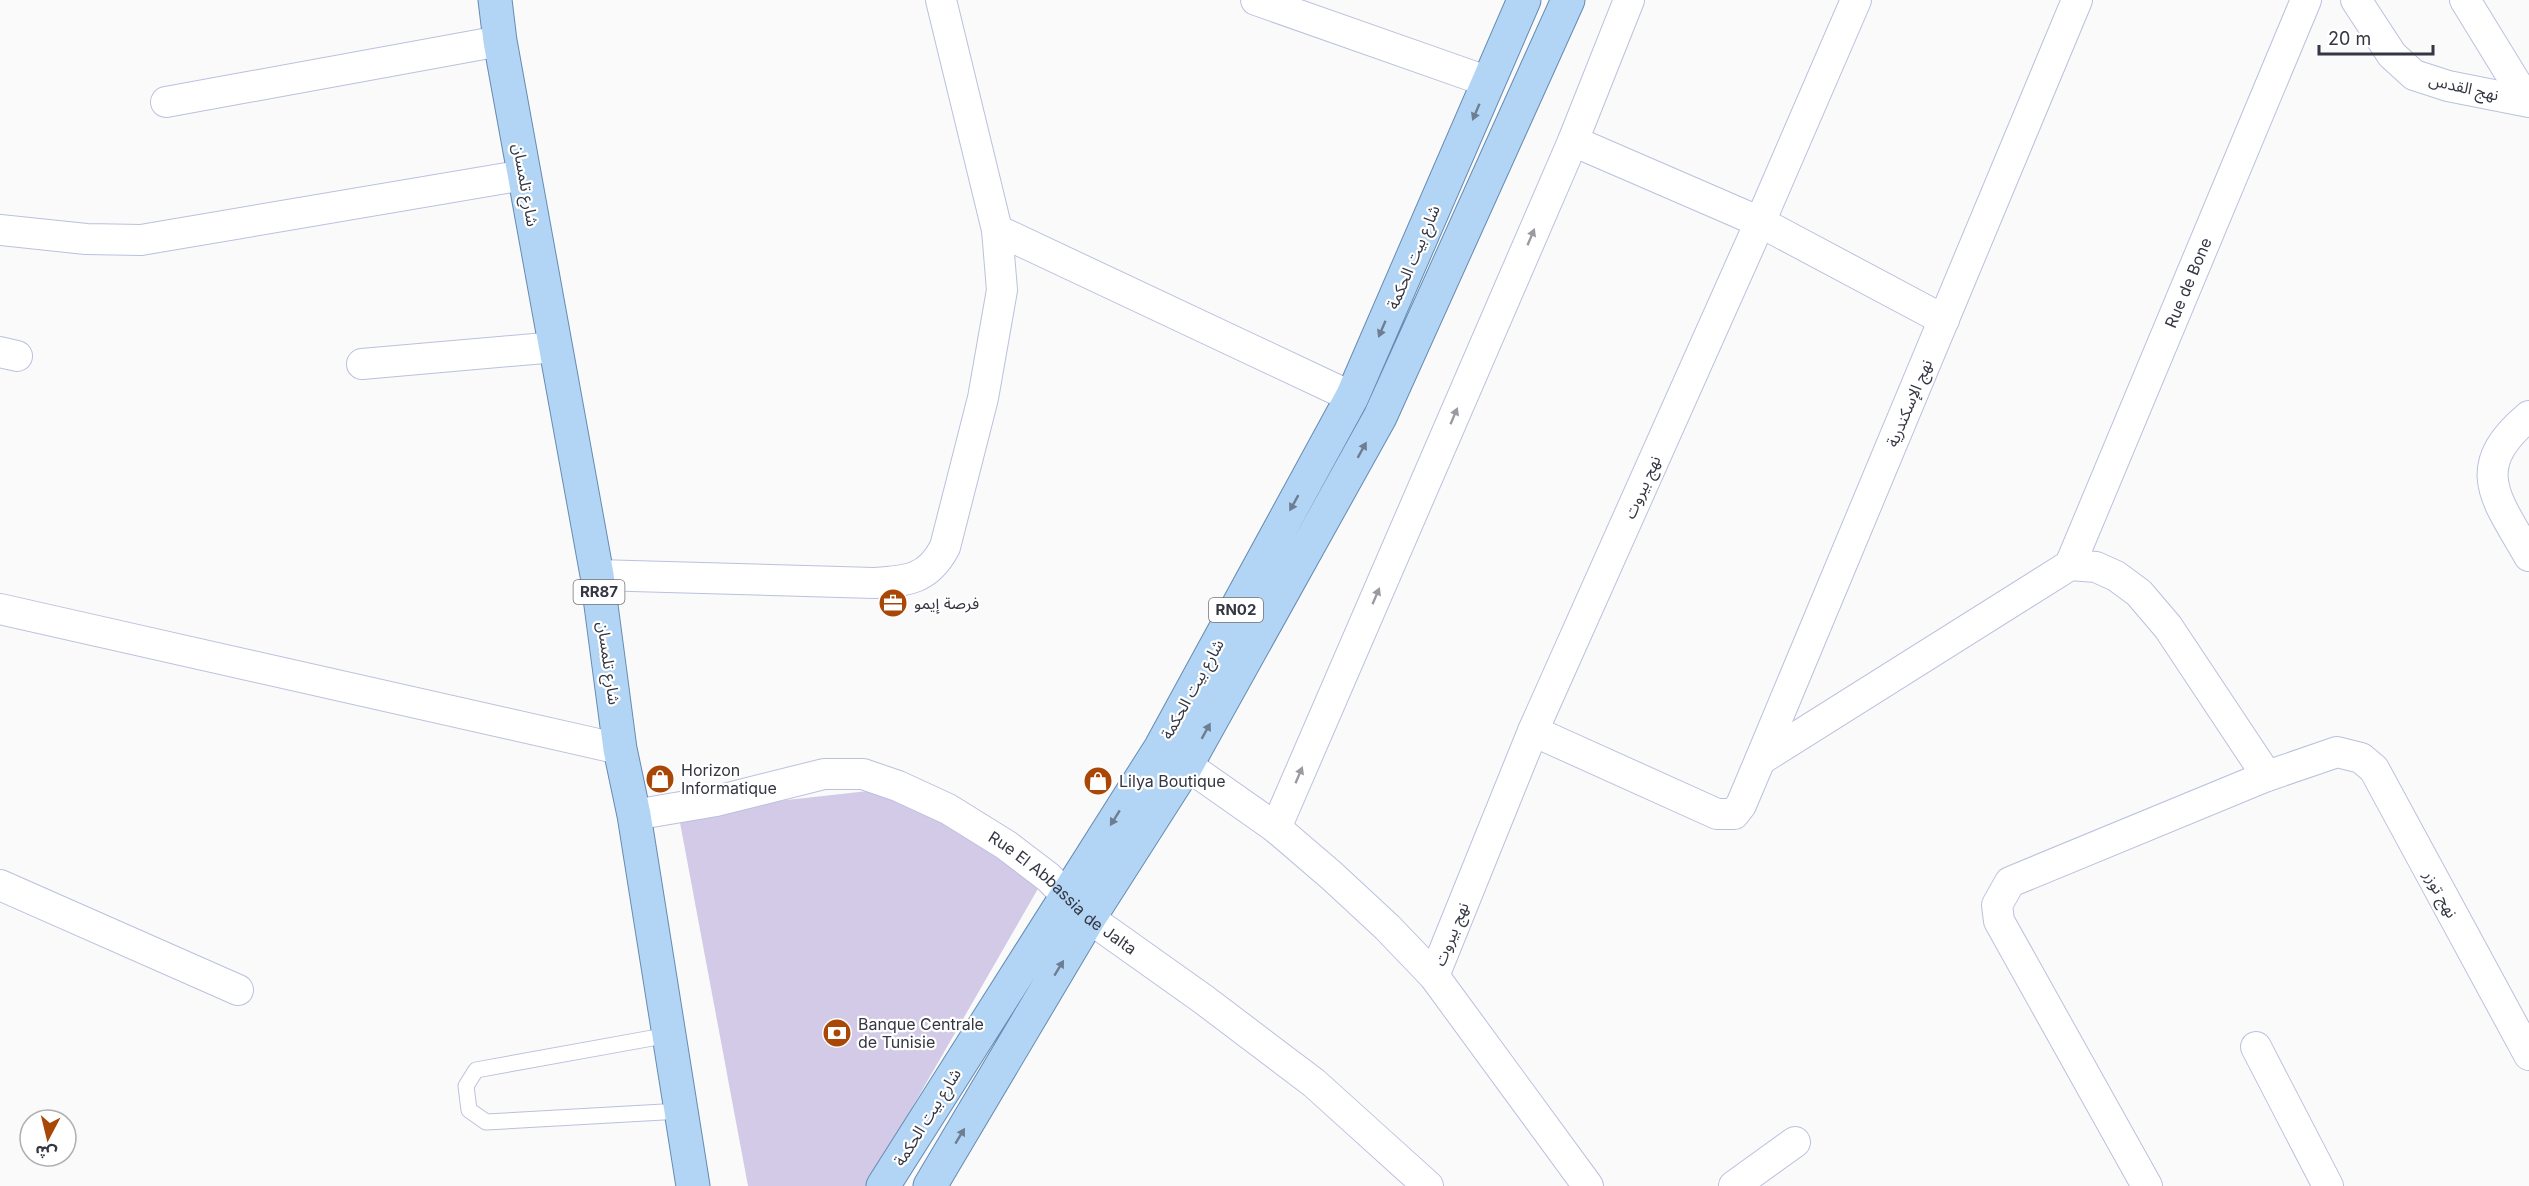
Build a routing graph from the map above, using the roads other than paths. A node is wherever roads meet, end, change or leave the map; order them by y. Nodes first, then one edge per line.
1 (495, 0) edge
2 (941, 0) edge
3 (1256, 0) edge
4 (1524, 0) edge
5 (1568, 0) edge
6 (1629, 0) edge
7 (1856, 0) edge
8 (2077, 0) edge
9 (2306, 0) edge
10 (2356, 0) edge
11 (2465, 0) edge
12 (500, 41) junction
13 (1489, 81) junction
14 (165, 102) dead end
15 (2528, 102) edge
16 (1572, 141) junction
17 (524, 175) junction
18 (1760, 222) junction
19 (0, 230) edge
20 (997, 230) junction
21 (1944, 320) junction
22 (556, 347) junction
23 (362, 364) dead end
24 (1352, 397) junction
25 (2529, 416) edge
26 (2529, 556) edge
27 (2070, 565) junction
28 (597, 575) junction
29 (0, 609) edge
30 (1533, 731) junction
31 (1161, 747) junction
32 (620, 749) junction
33 (1760, 760) junction
34 (1186, 766) junction
35 (2267, 776) junction
36 (634, 815) junction
37 (1276, 828) junction
38 (0, 885) edge
39 (1067, 894) junction
40 (1089, 918) junction
41 (1434, 976) junction
42 (238, 990) dead end
43 (669, 1035) junction
44 (2256, 1047) dead end
45 (2529, 1055) edge
46 (681, 1111) junction
47 (1795, 1142) dead end
48 (693, 1186) edge
49 (883, 1186) edge
50 (930, 1186) edge
51 (1428, 1186) edge
52 (1588, 1186) edge
53 (1734, 1186) edge
54 (2147, 1186) edge
55 (2328, 1186) edge

1 - 12 main road, شارع تلمسان / RR87
2 - 20 street
3 - 13 street
4 - 13 main road, شارع بيت الحكمة / RN02
34 -> 5 main road, شارع بيت الحكمة / RN02
6 - 16 street
7 - 18 street, نهج بيروت
8 - 21 street, نهج الإسكندرية
9 - 27 street, Rue de Bone
10 - 15 street, نهج القدس
11 - 15 street, نهج القدس
12 - 14 street
12 - 17 main road, شارع تلمسان / RR87
13 -> 24 main road, شارع بيت الحكمة / RN02
16 - 18 street
37 -> 16 street
17 - 19 street
17 - 22 main road, شارع تلمسان / RR87
18 - 21 street
18 - 30 street, نهج بيروت
20 - 24 street
20 - 28 street
21 - 33 street, نهج الإسكندرية
22 - 23 street
22 - 28 main road, شارع تلمسان / RR87
24 -> 31 main road, شارع بيت الحكمة / RN02
25 - 26 street
27 - 33 street
27 - 35 street
28 - 32 main road, شارع تلمسان / RR87
29 - 32 street
30 - 33 street, نهج الإسكندرية
30 - 41 street, نهج بيروت
31 - 34 street
31 -> 39 main road, شارع بيت الحكمة / RN02
32 - 36 main road, شارع تلمسان / RR87
34 - 37 street
34 - 40 main road, شارع بيت الحكمة / RN02
35 - 45 street, نهج توزر
35 - 54 street
36 - 39 street, Rue El Abbassia de Jalta
36 - 43 main road, شارع تلمسان / RR87
37 - 41 street
38 - 42 street
39 - 40 street, Rue El Abbassia de Jalta
39 - 49 main road, شارع بيت الحكمة / RN02
50 -> 40 main road, شارع بيت الحكمة / RN02
40 - 51 street, Rue El Abbassia de Jalta
41 - 52 street
43 - 46 main road, شارع تلمسان / RR87
43 - 46 lane
44 - 55 street
46 - 48 main road, شارع تلمسان / RR87
47 - 53 street

